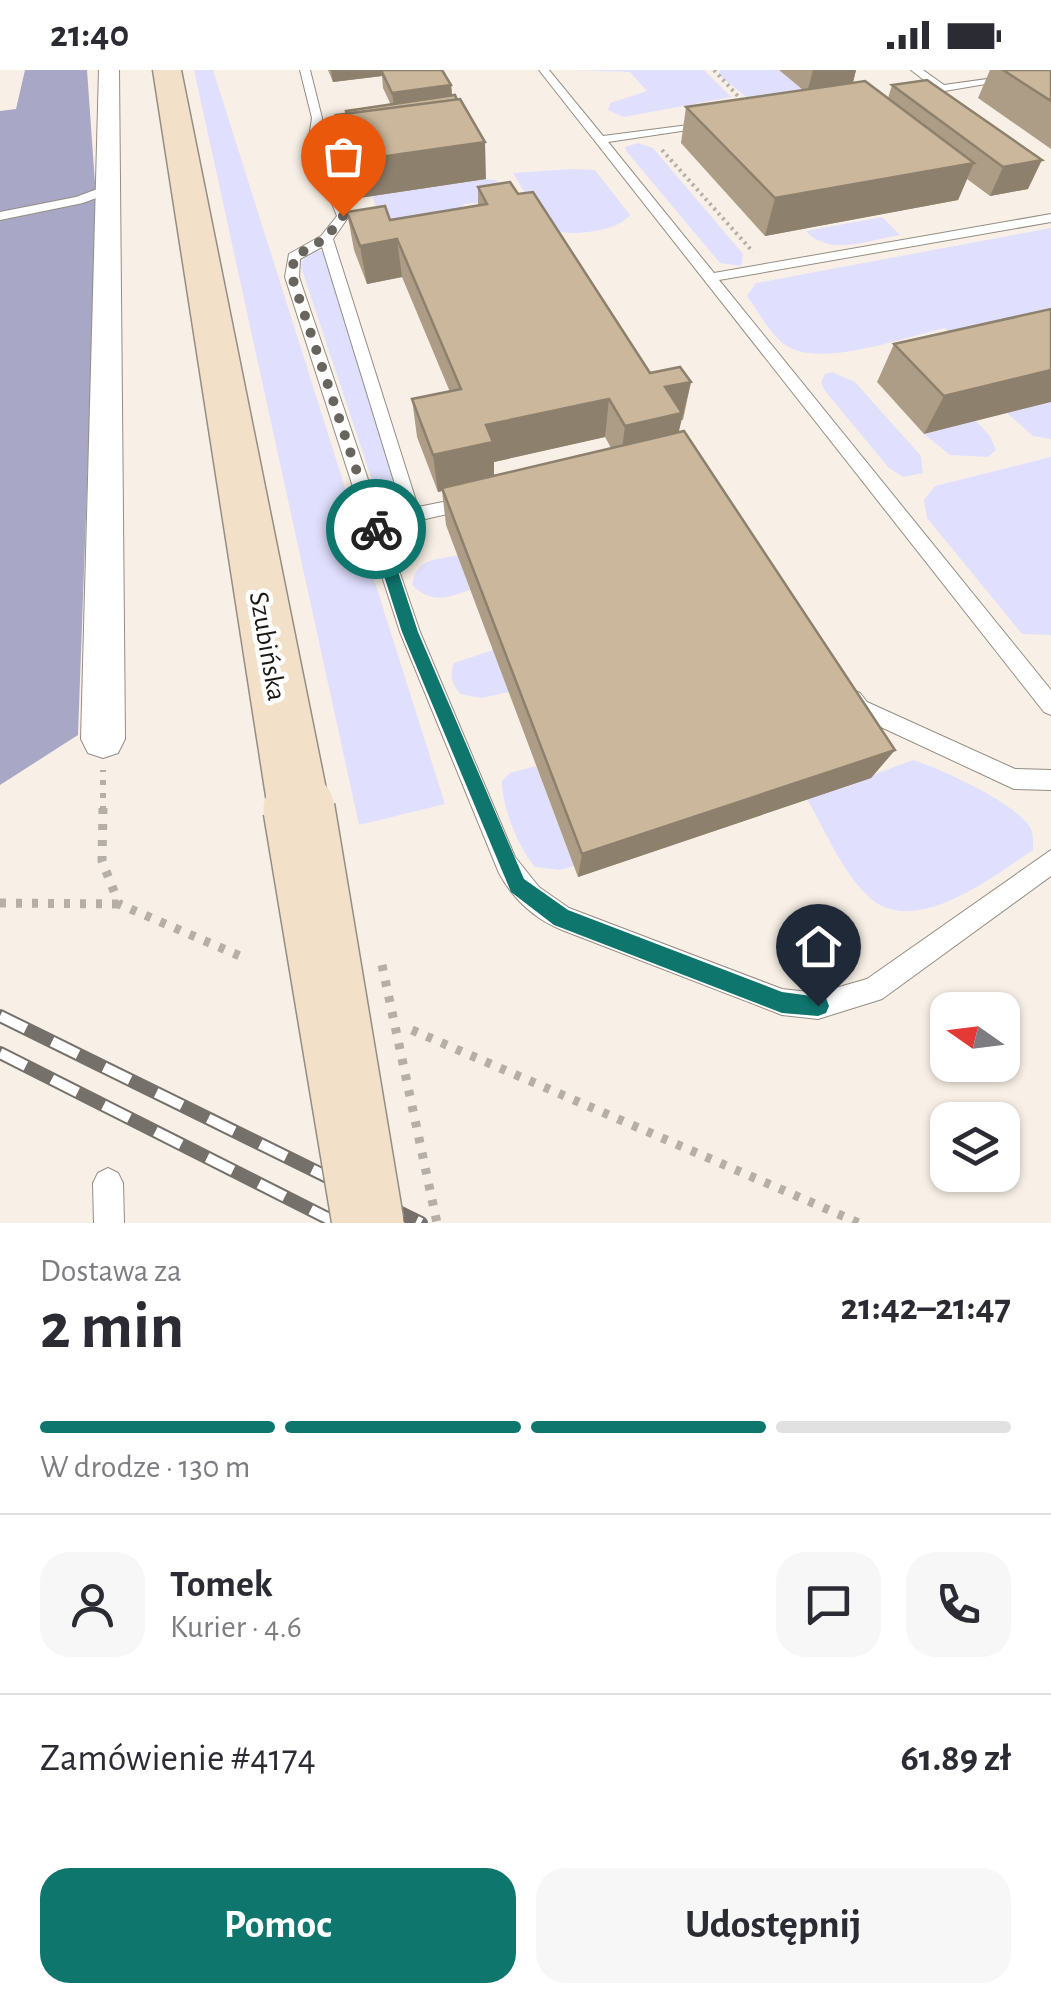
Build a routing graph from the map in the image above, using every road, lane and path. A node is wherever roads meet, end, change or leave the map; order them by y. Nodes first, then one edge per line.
1 (109, 70) edge
2 (166, 70) edge
3 (305, 70) edge
4 (544, 70) edge
5 (714, 70) edge
6 (916, 70) edge
7 (1051, 70) edge
8 (943, 89) junction
9 (908, 94) edge
10 (758, 116) joint
11 (647, 134) junction
12 (600, 140) junction
13 (108, 189) junction
14 (0, 216) edge
15 (1051, 218) edge
16 (326, 238) junction
17 (768, 268) junction
18 (710, 278) junction
19 (486, 499) edge
20 (838, 676) edge
21 (1051, 706) edge
22 (103, 739) joint
23 (1051, 780) edge
24 (1051, 862) edge
25 (0, 903) edge
26 (119, 904) junction
27 (240, 956) dead end
28 (380, 958) dead end
29 (412, 1030) dead end
30 (108, 1184) dead end
31 (109, 1223) edge
32 (368, 1223) edge
33 (437, 1223) edge
34 (859, 1223) edge

1 - 13 street
2 - 32 main road, Szubińska, bridge
3 - 16 lane
4 - 12 lane
5 - 10 path
6 - 8 lane
7 - 8 lane
8 - 9 lane
10 - 11 lane
11 - 12 lane
11 - 17 path
12 - 18 lane
13 - 14 lane
13 - 22 street
15 - 17 lane
16 - 19 lane
16 - 24 lane
17 - 18 lane
18 - 21 lane
20 - 23 lane
22 - 26 path
25 - 26 path
26 - 27 path
28 - 33 path, bridge
29 - 34 path
30 - 31 lane

